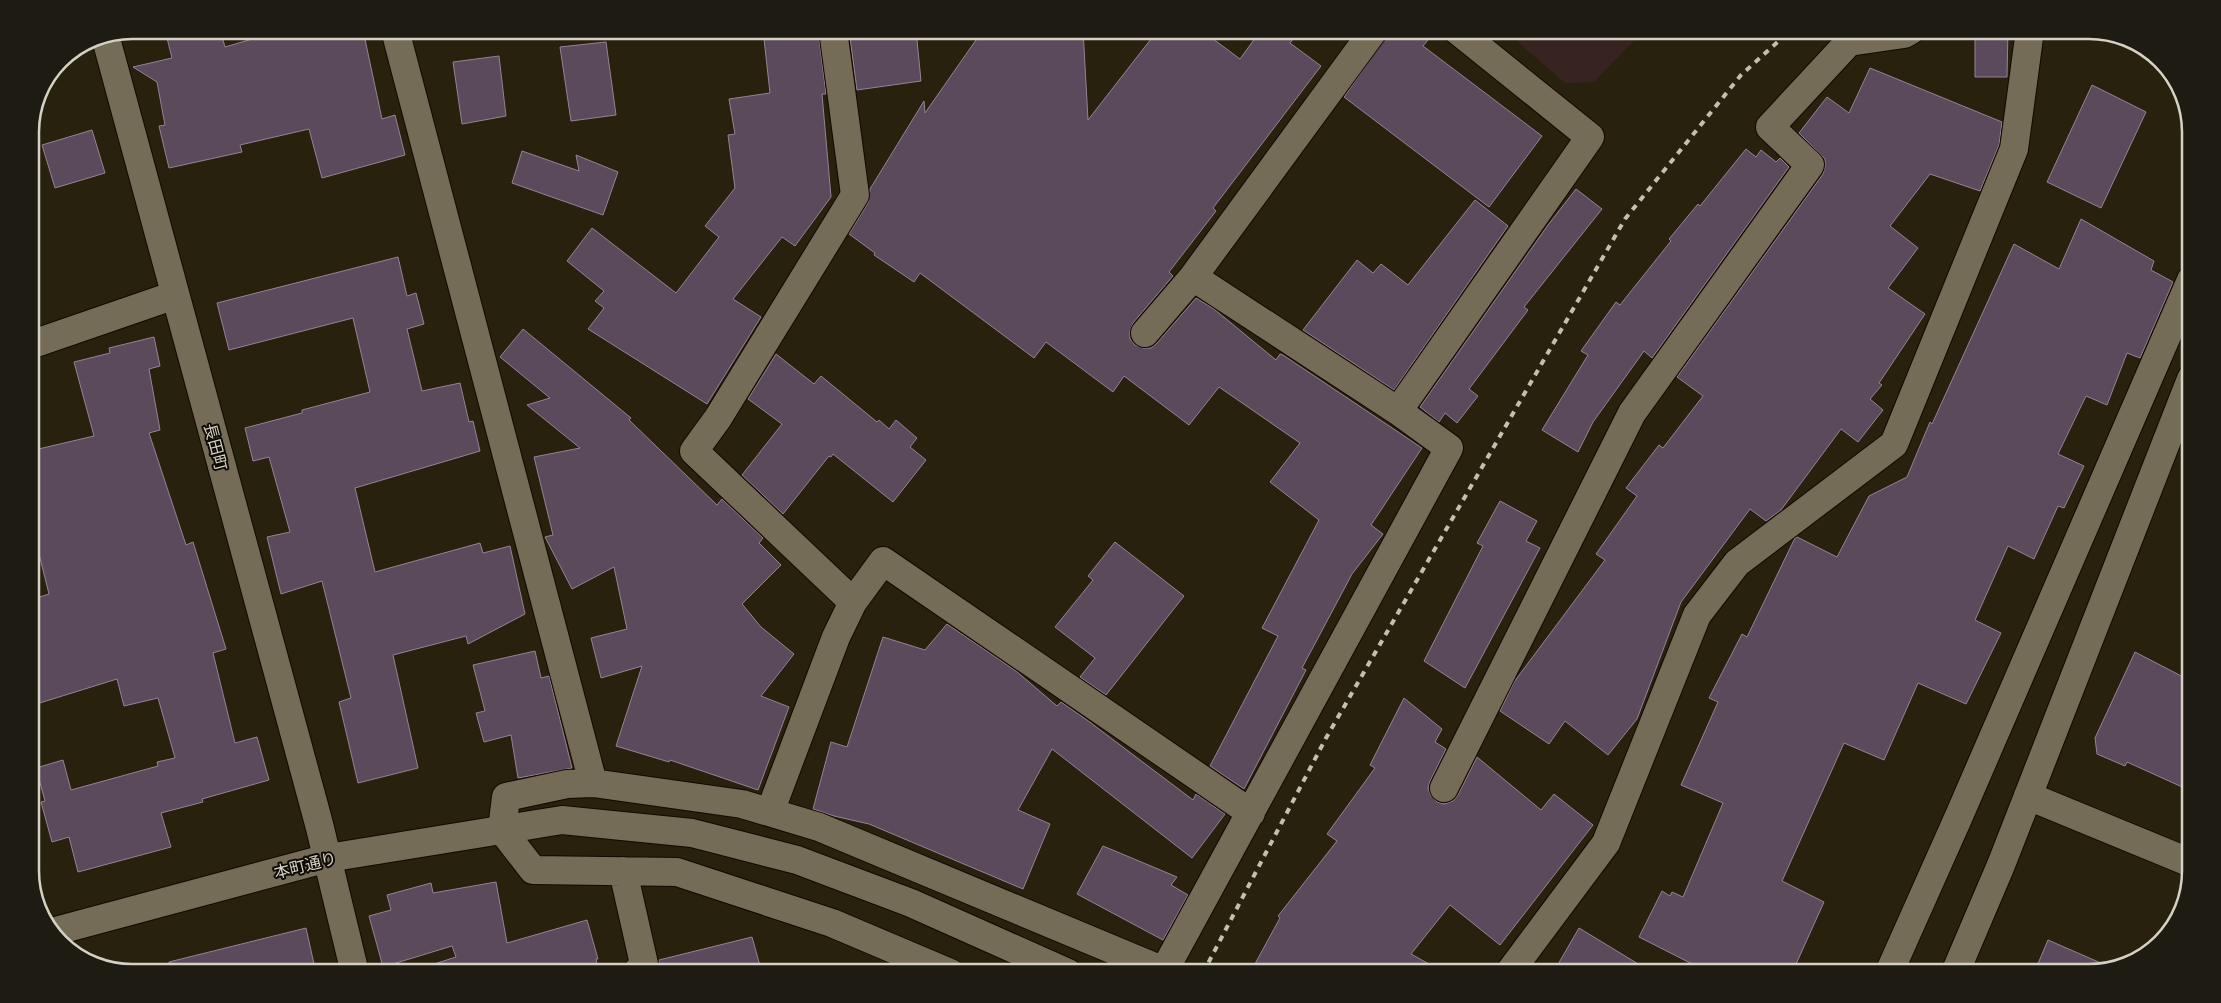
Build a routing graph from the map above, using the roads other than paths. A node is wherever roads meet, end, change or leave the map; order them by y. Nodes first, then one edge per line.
1 (397, 39) edge
2 (834, 39) edge
3 (1367, 39) edge
4 (1468, 39) edge
5 (1870, 39) edge
6 (2029, 39) edge
7 (106, 42) edge
8 (1193, 277) junction
9 (175, 296) junction
10 (2182, 301) edge
11 (1145, 333) dead end
12 (39, 343) edge
13 (2182, 402) edge
14 (1398, 411) junction
15 (853, 602) junction
16 (593, 783) junction
17 (1444, 788) dead end
18 (2028, 796) junction
19 (770, 812) junction
20 (1251, 812) junction
21 (502, 830) junction
22 (328, 858) junction
23 (2182, 859) edge
24 (623, 871) junction
25 (60, 930) edge
26 (353, 964) edge
27 (644, 964) edge
28 (929, 964) edge
29 (1048, 964) edge
30 (1145, 964) edge
31 (1168, 964) edge
32 (1516, 964) edge
33 (1893, 964) edge
34 (1959, 964) edge

1 - 16 street
2 - 15 street
3 - 8 street
4 - 14 street
5 - 17 street
6 - 32 street
7 - 9 street, 長田町
8 - 11 street
8 - 14 street
9 - 12 street
9 - 22 street, 長田町
10 - 33 street
13 - 18 street
14 - 20 street
15 - 19 street
15 - 20 street
16 - 19 street
16 - 21 street
18 - 23 street
18 - 34 street
19 - 30 street
20 - 31 street
21 - 22 street, 本町通り
21 - 24 street
21 - 29 street, 本町通り
22 - 25 street, 本町通り
22 - 26 street, 長田町
24 - 27 street
24 - 28 street

